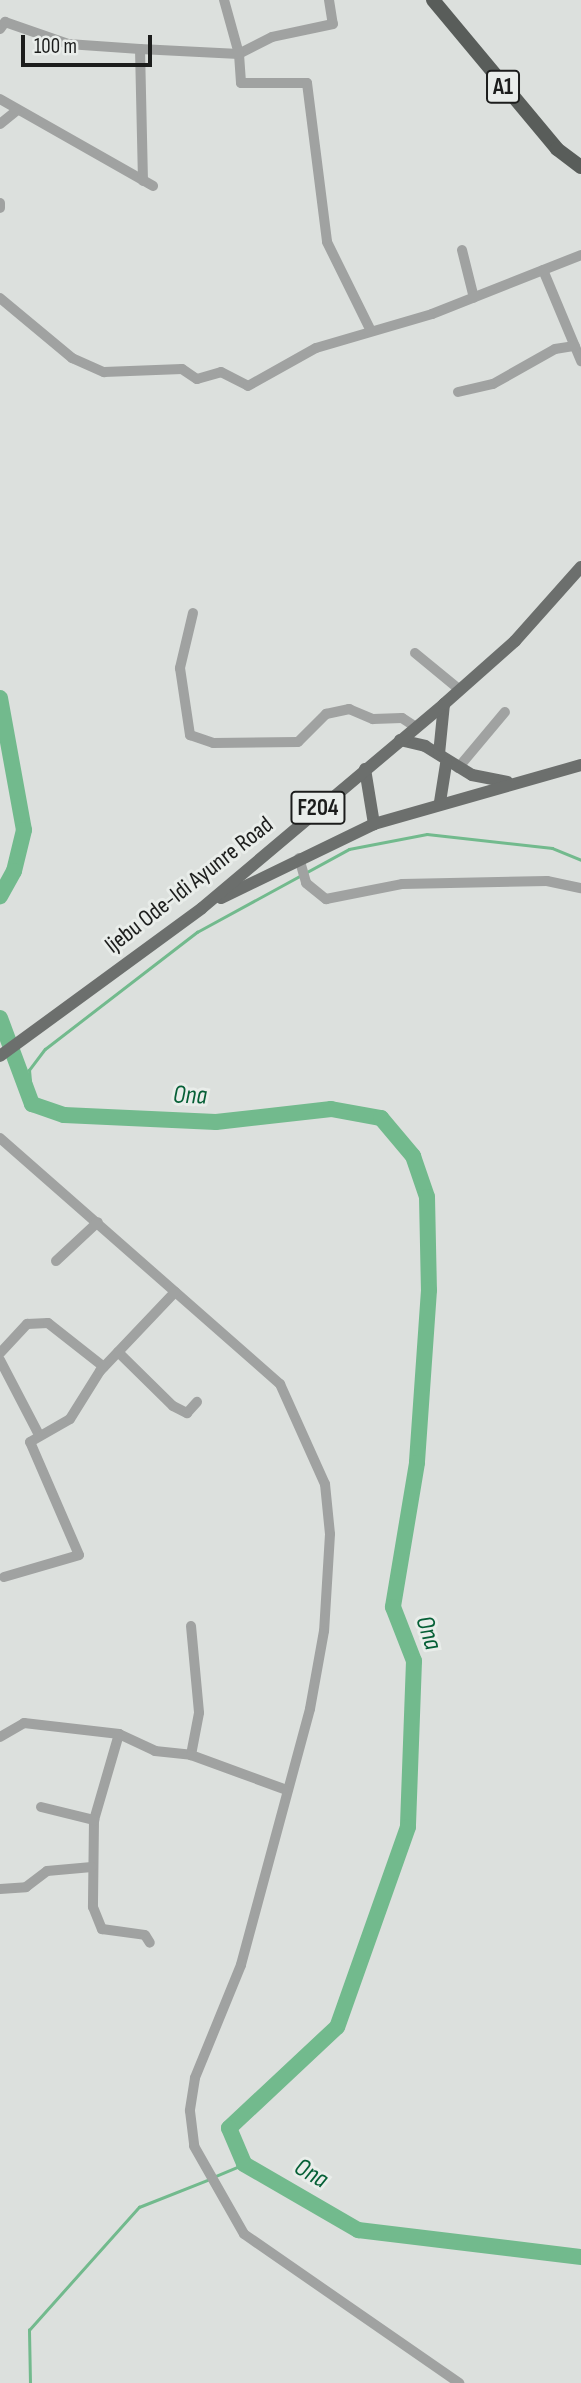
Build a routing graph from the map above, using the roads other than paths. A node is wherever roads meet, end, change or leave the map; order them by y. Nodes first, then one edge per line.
1 (224, 0) edge
2 (329, 0) edge
3 (433, 0) edge
4 (0, 29) edge
5 (140, 49) junction
6 (239, 54) junction
7 (0, 99) edge
8 (16, 111) junction
9 (0, 124) edge
10 (581, 167) edge
11 (462, 250) dead end
12 (581, 255) edge
13 (543, 270) junction
14 (0, 298) edge
15 (474, 298) junction
16 (371, 331) junction
17 (575, 346) junction
18 (581, 361) edge
19 (458, 391) dead end
20 (581, 566) edge
21 (193, 613) dead end
22 (415, 653) dead end
23 (460, 690) junction
24 (444, 704) junction
25 (505, 712) dead end
26 (416, 727) junction
27 (400, 740) junction
28 (448, 762) junction
29 (581, 765) edge
30 (365, 769) junction
31 (514, 784) junction
32 (440, 802) junction
33 (374, 824) junction
34 (300, 864) junction
35 (581, 888) edge
36 (202, 908) junction
37 (0, 1056) edge
38 (0, 1138) edge
39 (98, 1222) junction
40 (57, 1261) dead end
41 (175, 1292) junction
42 (118, 1352) junction
43 (0, 1353) edge
44 (0, 1360) edge
45 (104, 1367) junction
46 (197, 1402) dead end
47 (39, 1435) junction
48 (4, 1577) dead end
49 (191, 1626) dead end
50 (119, 1734) junction
51 (0, 1737) edge
52 (191, 1755) junction
53 (284, 1789) junction
54 (41, 1807) dead end
55 (94, 1820) junction
56 (92, 1867) junction
57 (0, 1889) edge
58 (150, 1943) dead end
59 (459, 2383) edge

1 - 6 street
2 - 6 street
3 - 10 highway, A1
4 - 5 street
5 - 6 street
5 - 8 street
6 - 16 street
7 - 8 street
8 - 9 street
11 - 15 street
12 - 13 street
13 - 15 street
13 - 17 street
14 - 16 street
15 - 16 street
17 - 18 street
17 - 19 street
20 - 23 main road, Ijebu Ode-Idi Ayunre Road / F204
21 - 26 street
22 - 23 street
23 - 24 main road, Ijebu Ode-Idi Ayunre Road / F204
24 - 26 main road, Ijebu Ode-Idi Ayunre Road / F204
24 - 28 main road
25 - 28 street
26 - 27 main road, Ijebu Ode-Idi Ayunre Road / F204
27 - 28 main road
27 - 30 main road, Ijebu Ode-Idi Ayunre Road / F204
28 - 31 main road
28 - 32 main road
29 - 31 main road
30 - 33 main road
30 - 36 main road, Ijebu Ode-Idi Ayunre Road / F204
31 - 32 main road
32 - 33 main road
33 - 34 main road
34 - 35 street
34 - 36 main road
36 - 37 main road, Ijebu Ode-Idi Ayunre Road / F204
38 - 39 street
39 - 40 street
39 - 41 street
41 - 42 street
41 - 53 street
42 - 45 street
42 - 46 street
43 - 45 street
44 - 47 street
45 - 47 street
47 - 48 street
49 - 52 street
50 - 51 street
50 - 52 street
50 - 55 street
52 - 53 street
53 - 59 street
54 - 55 street
55 - 56 street
56 - 57 street
56 - 58 street

